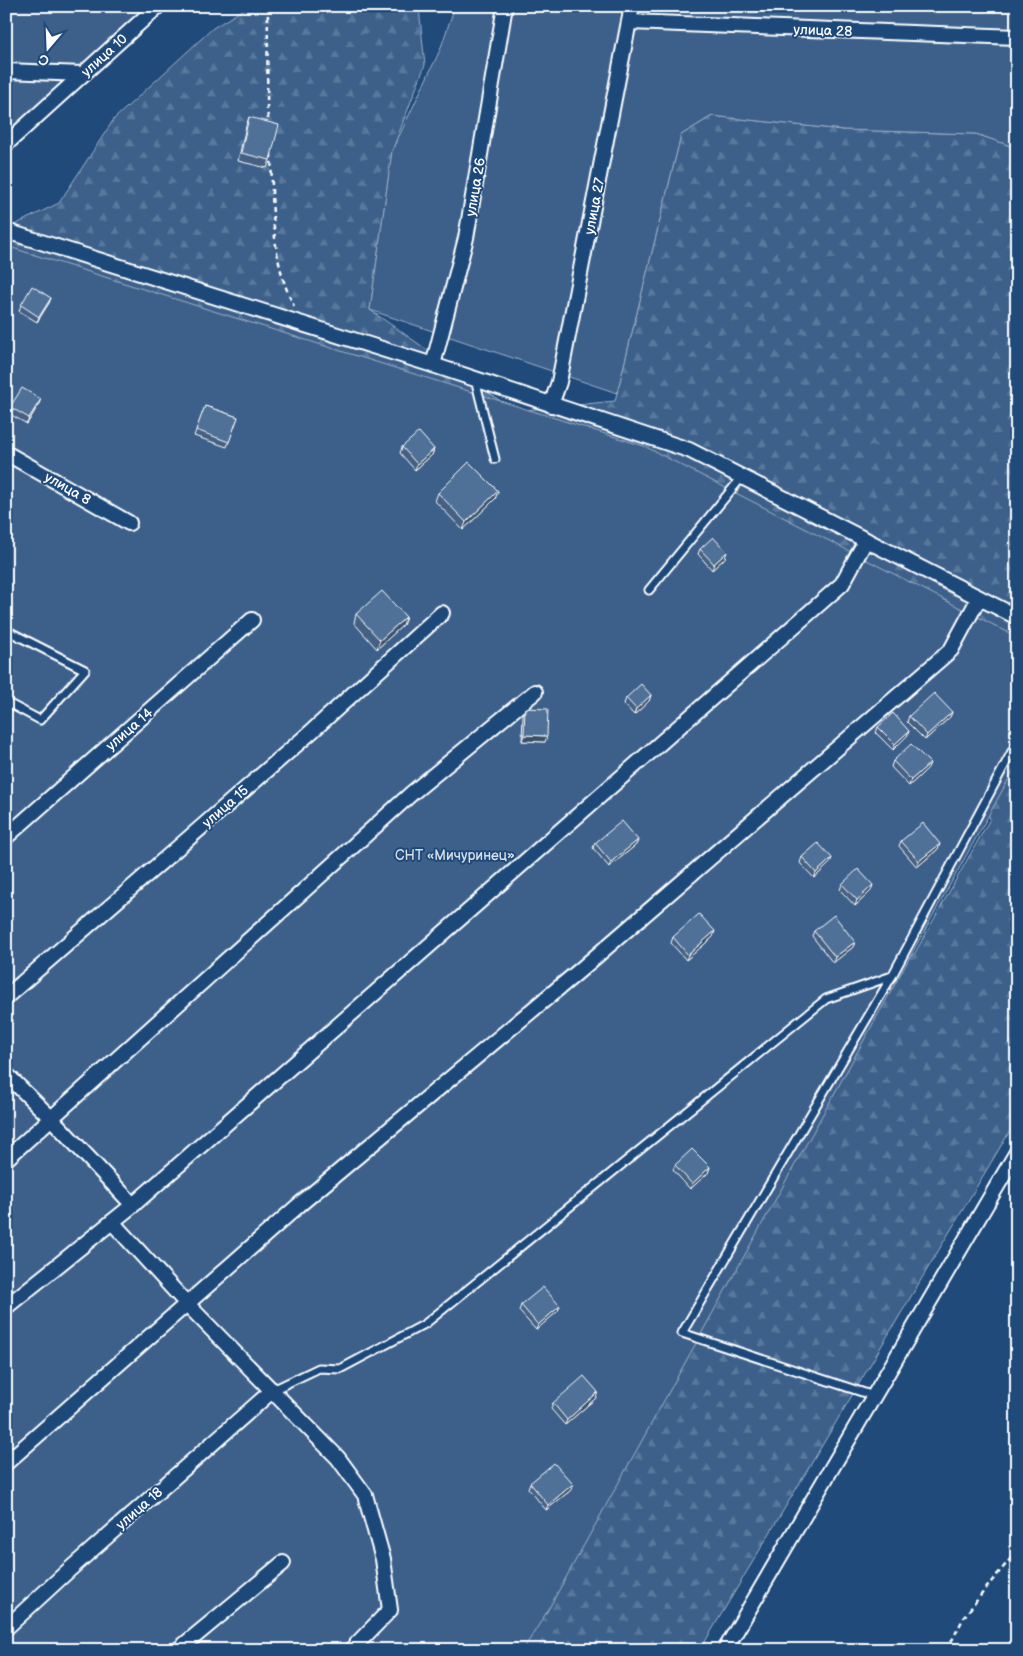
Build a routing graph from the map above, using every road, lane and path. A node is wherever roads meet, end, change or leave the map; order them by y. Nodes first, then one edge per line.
1 (158, 6) edge
2 (268, 6) edge
3 (505, 6) edge
4 (632, 6) edge
5 (630, 22) junction
6 (1017, 37) edge
7 (6, 72) edge
8 (84, 74) junction
9 (270, 131) edge
10 (6, 144) edge
11 (271, 148) edge
12 (6, 231) edge
13 (304, 324) junction
14 (433, 365) junction
15 (475, 379) junction
16 (552, 405) junction
17 (6, 453) edge
18 (495, 459) dead end
19 (742, 477) junction
20 (129, 523) dead end
21 (866, 540) junction
22 (649, 590) dead end
23 (979, 598) junction
24 (442, 613) dead end
25 (1017, 617) edge
26 (252, 620) dead end
27 (6, 630) edge
28 (535, 692) dead end
29 (6, 702) edge
30 (1017, 742) edge
31 (6, 837) edge
32 (892, 976) junction
33 (6, 997) edge
34 (6, 1074) edge
35 (51, 1118) junction
36 (1017, 1152) edge
37 (6, 1159) edge
38 (133, 1206) junction
39 (112, 1222) junction
40 (187, 1304) junction
41 (6, 1307) edge
42 (272, 1390) junction
43 (874, 1396) junction
44 (6, 1463) edge
45 (1017, 1551) edge
46 (283, 1564) dead end
47 (6, 1628) edge
48 (178, 1650) edge
49 (350, 1650) edge
50 (725, 1650) edge
51 (947, 1650) edge

1 - 8 street, улица 10
2 - 9 path
3 - 14 street, улица 26
4 - 5 street, улица 27
5 - 6 street, улица 28
5 - 16 street, улица 27
7 - 8 street
8 - 10 street, улица 10
11 - 13 path
12 - 13 street
13 - 14 street
14 - 15 street
15 - 16 street
15 - 18 lane
16 - 19 street
17 - 20 street, улица 8
19 - 21 street
19 - 22 lane
21 - 23 street
21 - 38 street
23 - 25 street
23 - 40 street
24 - 33 street, улица 15
26 - 31 street, улица 14
27 - 29 lane
28 - 35 street
30 - 32 lane
32 - 42 lane
32 - 43 lane
34 - 35 street
35 - 37 street
35 - 38 street
36 - 43 street
38 - 39 street
39 - 40 street
39 - 41 street
40 - 42 street
40 - 44 street
42 - 47 street, улица 18
42 - 49 street
43 - 50 street
45 - 51 path
46 - 48 street

